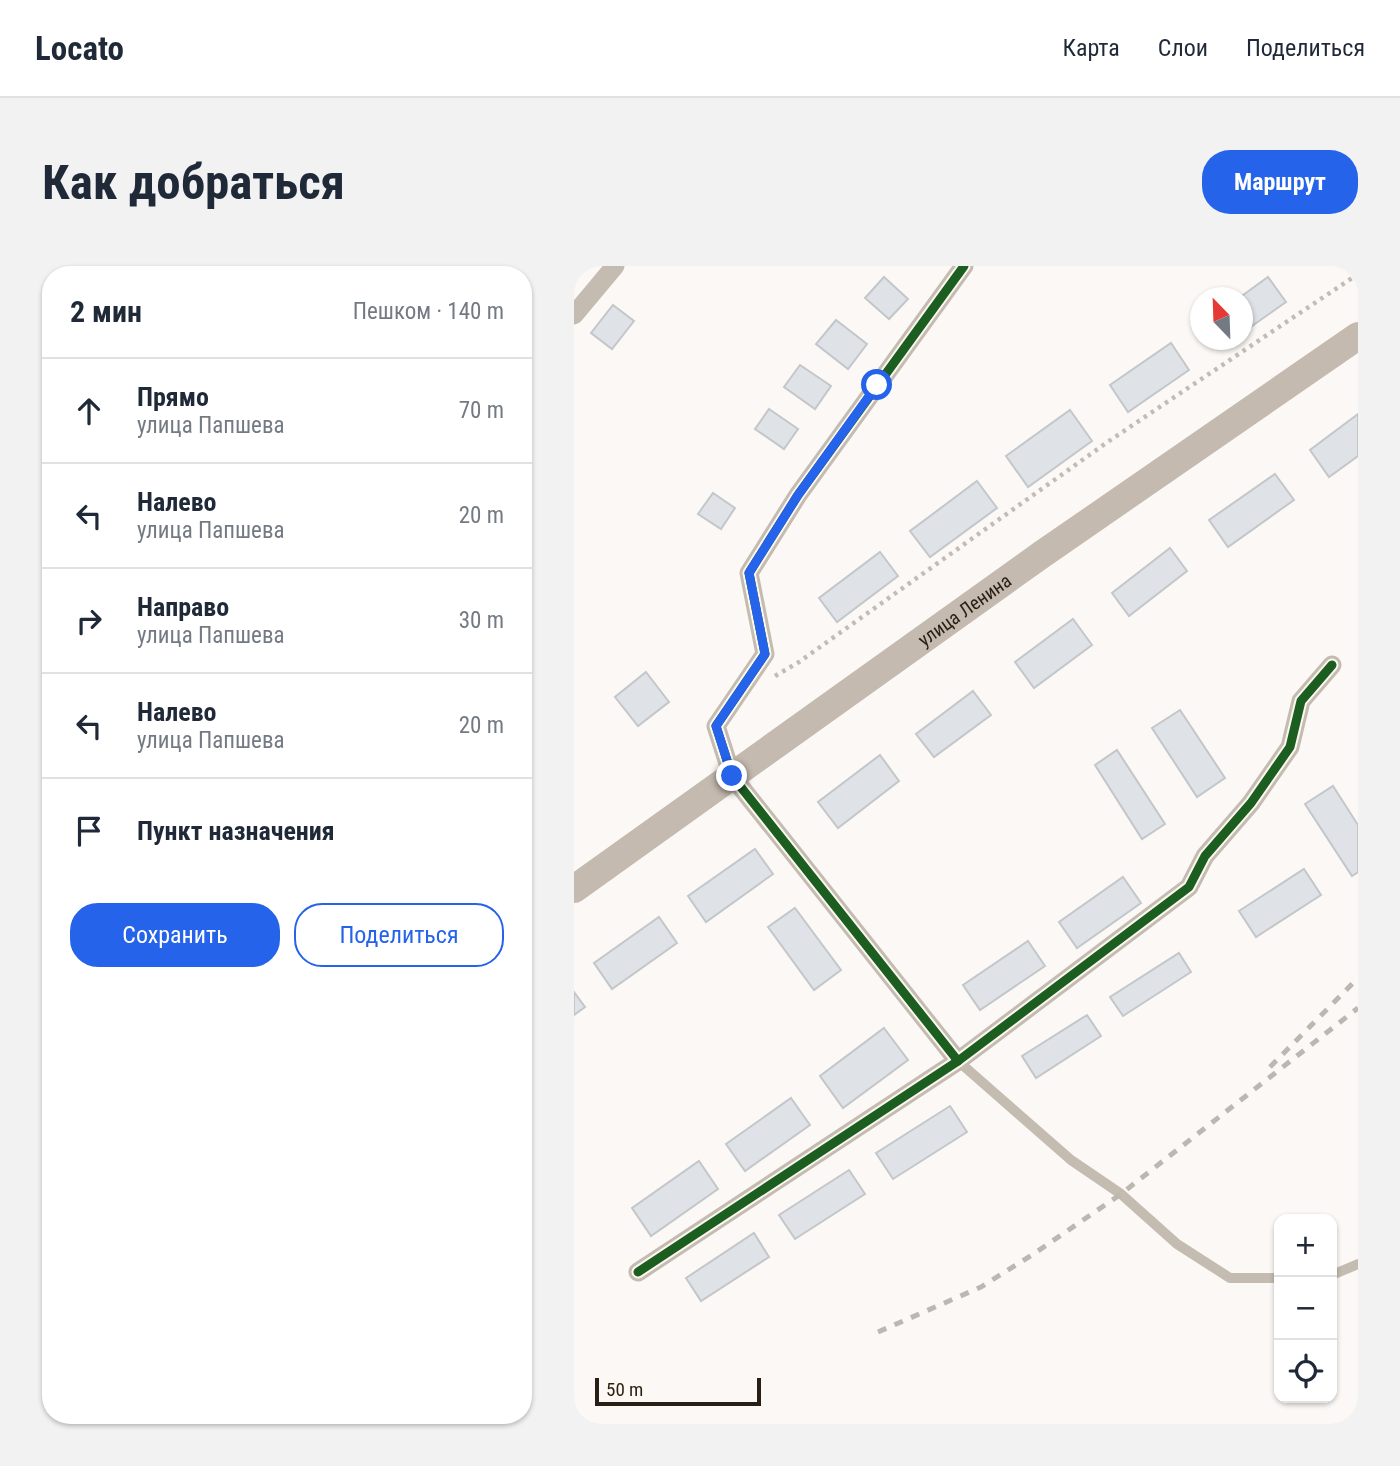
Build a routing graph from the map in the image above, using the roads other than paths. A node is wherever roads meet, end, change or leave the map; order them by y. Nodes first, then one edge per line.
1 (615, 266) edge
2 (964, 266) edge
3 (574, 315) edge
4 (1358, 336) edge
5 (1332, 665) dead end
6 (732, 776) junction
7 (574, 889) edge
8 (958, 1061) junction
9 (1358, 1264) edge
10 (638, 1272) dead end
11 (1337, 1273) edge
12 (1274, 1278) edge

1 - 3 street
2 - 6 street
4 - 6 main road, улица Ленина
5 - 8 street
6 - 7 main road, улица Ленина
6 - 8 street
8 - 10 street
8 - 12 lane
9 - 11 lane

